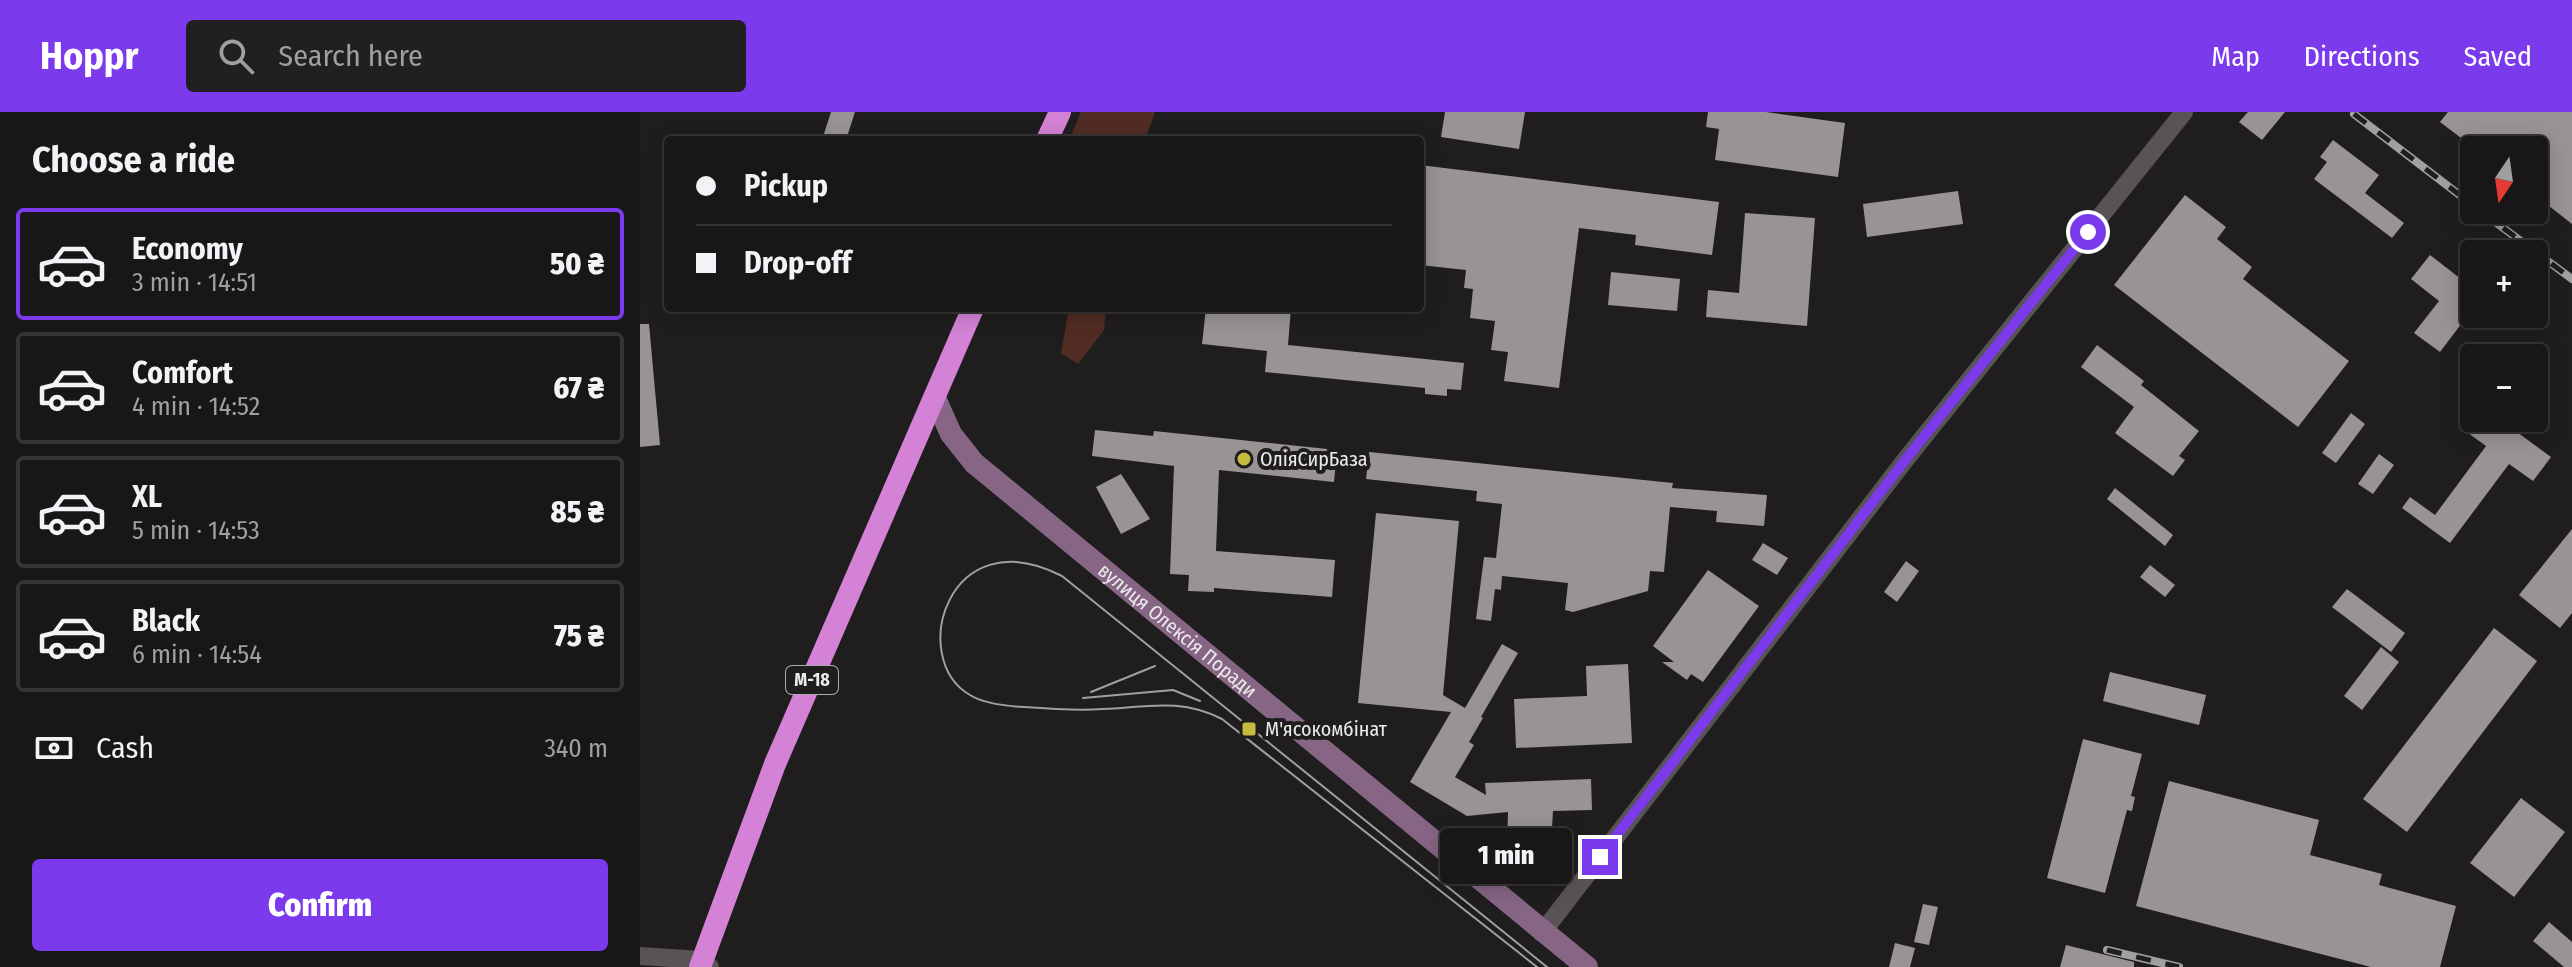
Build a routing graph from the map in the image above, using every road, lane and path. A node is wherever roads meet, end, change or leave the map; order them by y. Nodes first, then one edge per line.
1 (1060, 112) edge
2 (2184, 112) edge
3 (1049, 136) edge
4 (971, 312) edge
5 (935, 398) junction
6 (1542, 933) junction
7 (640, 956) edge
8 (704, 965) edge
9 (1587, 967) edge

1 - 3 highway
2 - 6 street
4 - 5 highway, М-18
5 - 6 main road, вулиця Олексія Поради
5 - 8 highway, М-18
6 - 9 main road, вулиця Олексія Поради
7 - 8 street

